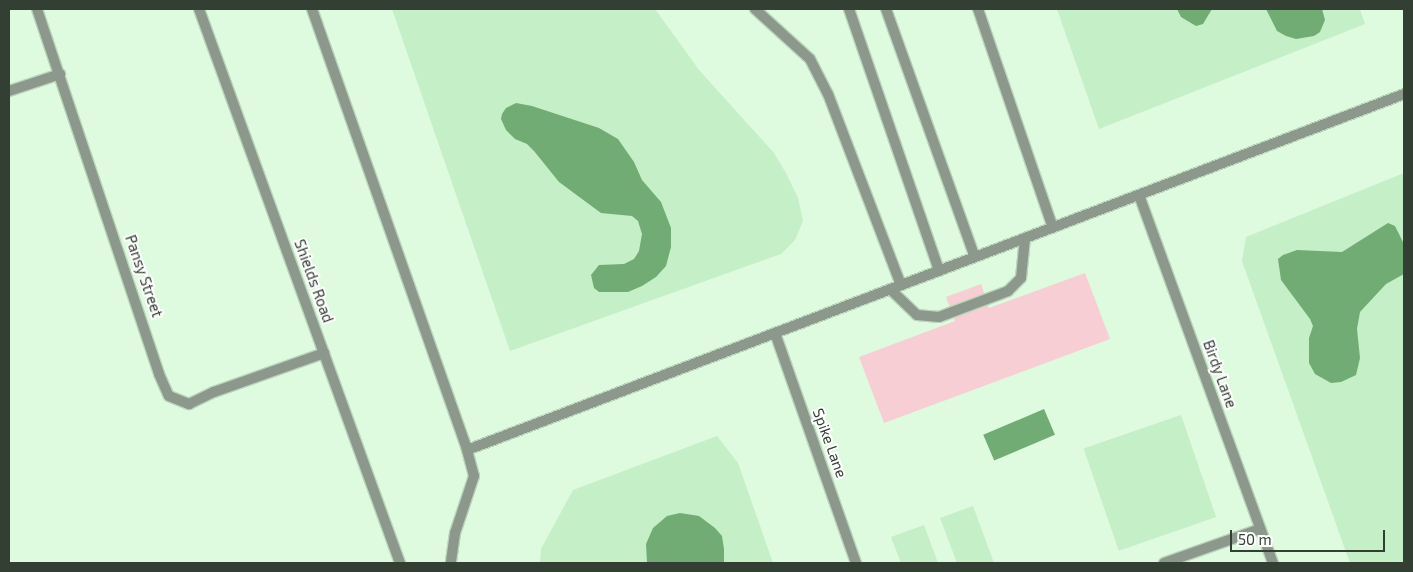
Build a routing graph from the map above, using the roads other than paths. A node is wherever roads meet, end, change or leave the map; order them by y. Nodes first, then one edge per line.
1 (36, 9) edge
2 (199, 9) edge
3 (312, 9) edge
4 (755, 9) edge
5 (849, 9) edge
6 (886, 9) edge
7 (978, 9) edge
8 (60, 74) junction
9 (9, 91) edge
10 (1404, 94) edge
11 (1140, 195) junction
12 (1053, 228) junction
13 (1025, 238) junction
14 (974, 257) junction
15 (939, 271) junction
16 (901, 285) junction
17 (890, 289) junction
18 (775, 333) junction
19 (324, 353) junction
20 (467, 450) junction
21 (1260, 529) junction
22 (400, 563) edge
23 (451, 563) edge
24 (856, 563) edge
25 (1164, 563) edge
26 (1273, 563) edge

1 - 8 street, Pansy Street
2 - 19 street, Shields Road
3 - 20 street
4 - 16 street
5 - 15 street
6 - 14 street
7 - 12 street
8 - 9 street
8 - 19 street, Pansy Street
10 - 11 street
11 - 12 street
11 - 21 street, Birdy Lane
12 - 13 street
13 - 14 street
13 - 17 street
14 - 15 street
15 - 16 street
16 - 17 street
17 - 18 street
18 - 20 street
18 - 24 street, Spike Lane
19 - 22 street, Shields Road
20 - 23 street
21 - 25 street
21 - 26 street, Birdy Lane

